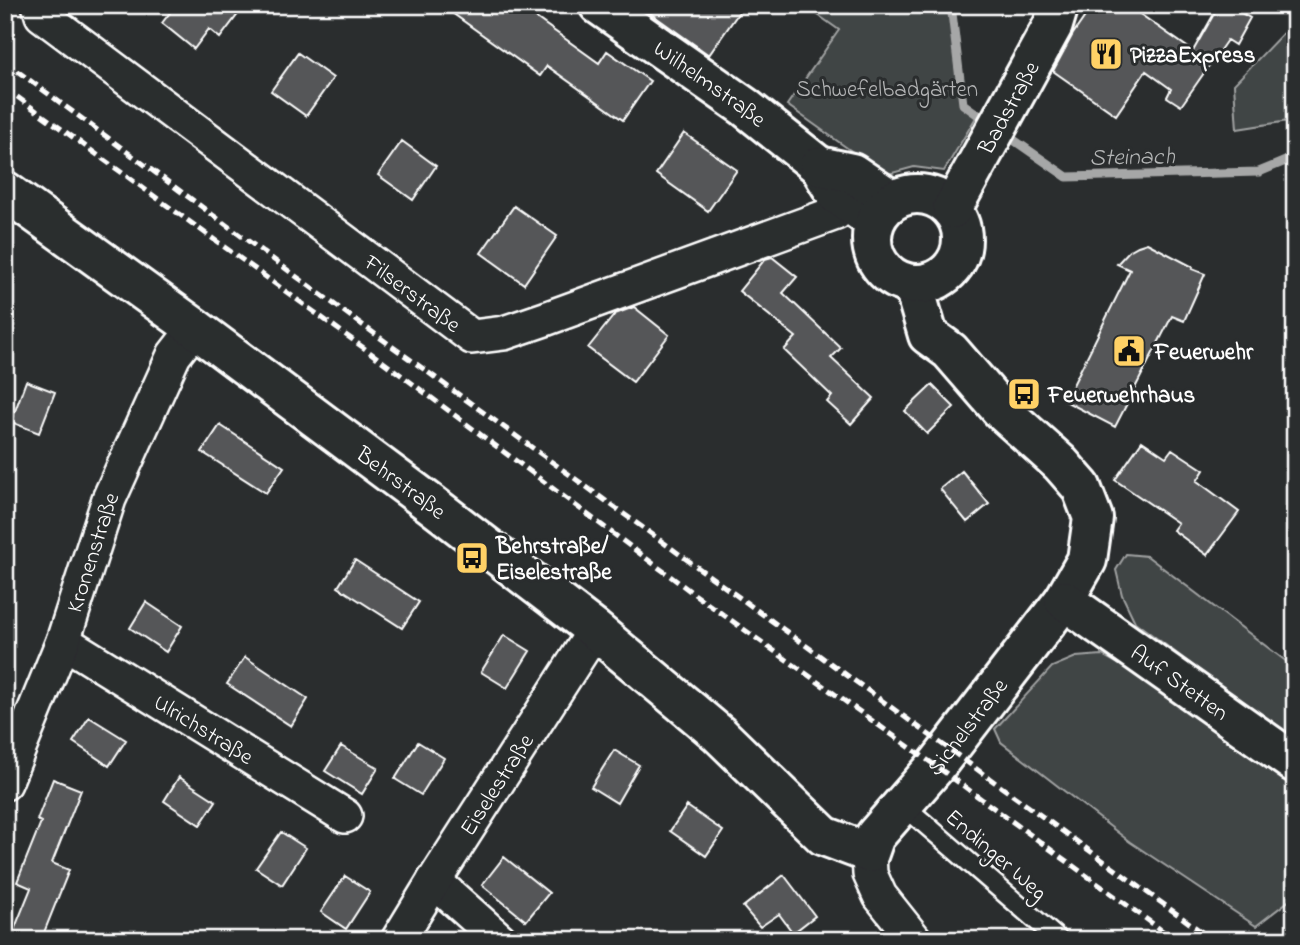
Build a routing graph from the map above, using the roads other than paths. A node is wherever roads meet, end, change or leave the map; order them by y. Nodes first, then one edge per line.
1 (39, 5) edge
2 (599, 5) edge
3 (1059, 5) edge
4 (5, 191) edge
5 (871, 207) junction
6 (952, 209) junction
7 (928, 281) junction
8 (195, 328) junction
9 (1064, 600) junction
10 (595, 631) junction
11 (63, 641) junction
12 (1295, 763) edge
13 (5, 783) edge
14 (903, 804) junction
15 (345, 816) dead end
16 (869, 853) junction
17 (434, 881) junction
18 (398, 940) edge
19 (500, 940) edge
20 (915, 940) edge
21 (1059, 940) edge

1 - 5 street, Filserstraße
2 - 5 street, Wilhelmstraße
3 - 6 street, Badstraße
4 - 8 street, Behrstraße
5 - 6 street
5 - 7 street
6 - 7 street
7 - 9 street, Sichelstraße
8 - 10 street, Behrstraße
8 - 11 street, Kronenstraße
9 - 12 street, Auf Stetten
9 - 14 street, Sichelstraße
10 - 16 street, Behrstraße
10 - 17 street, Eiselestraße
11 - 13 street, Kronenstraße
11 - 15 street, Ulrichstraße
14 - 16 street, Sichelstraße
14 - 21 lane, Endinger Weg
16 - 20 street
17 - 18 street, Eiselestraße
17 - 19 street

